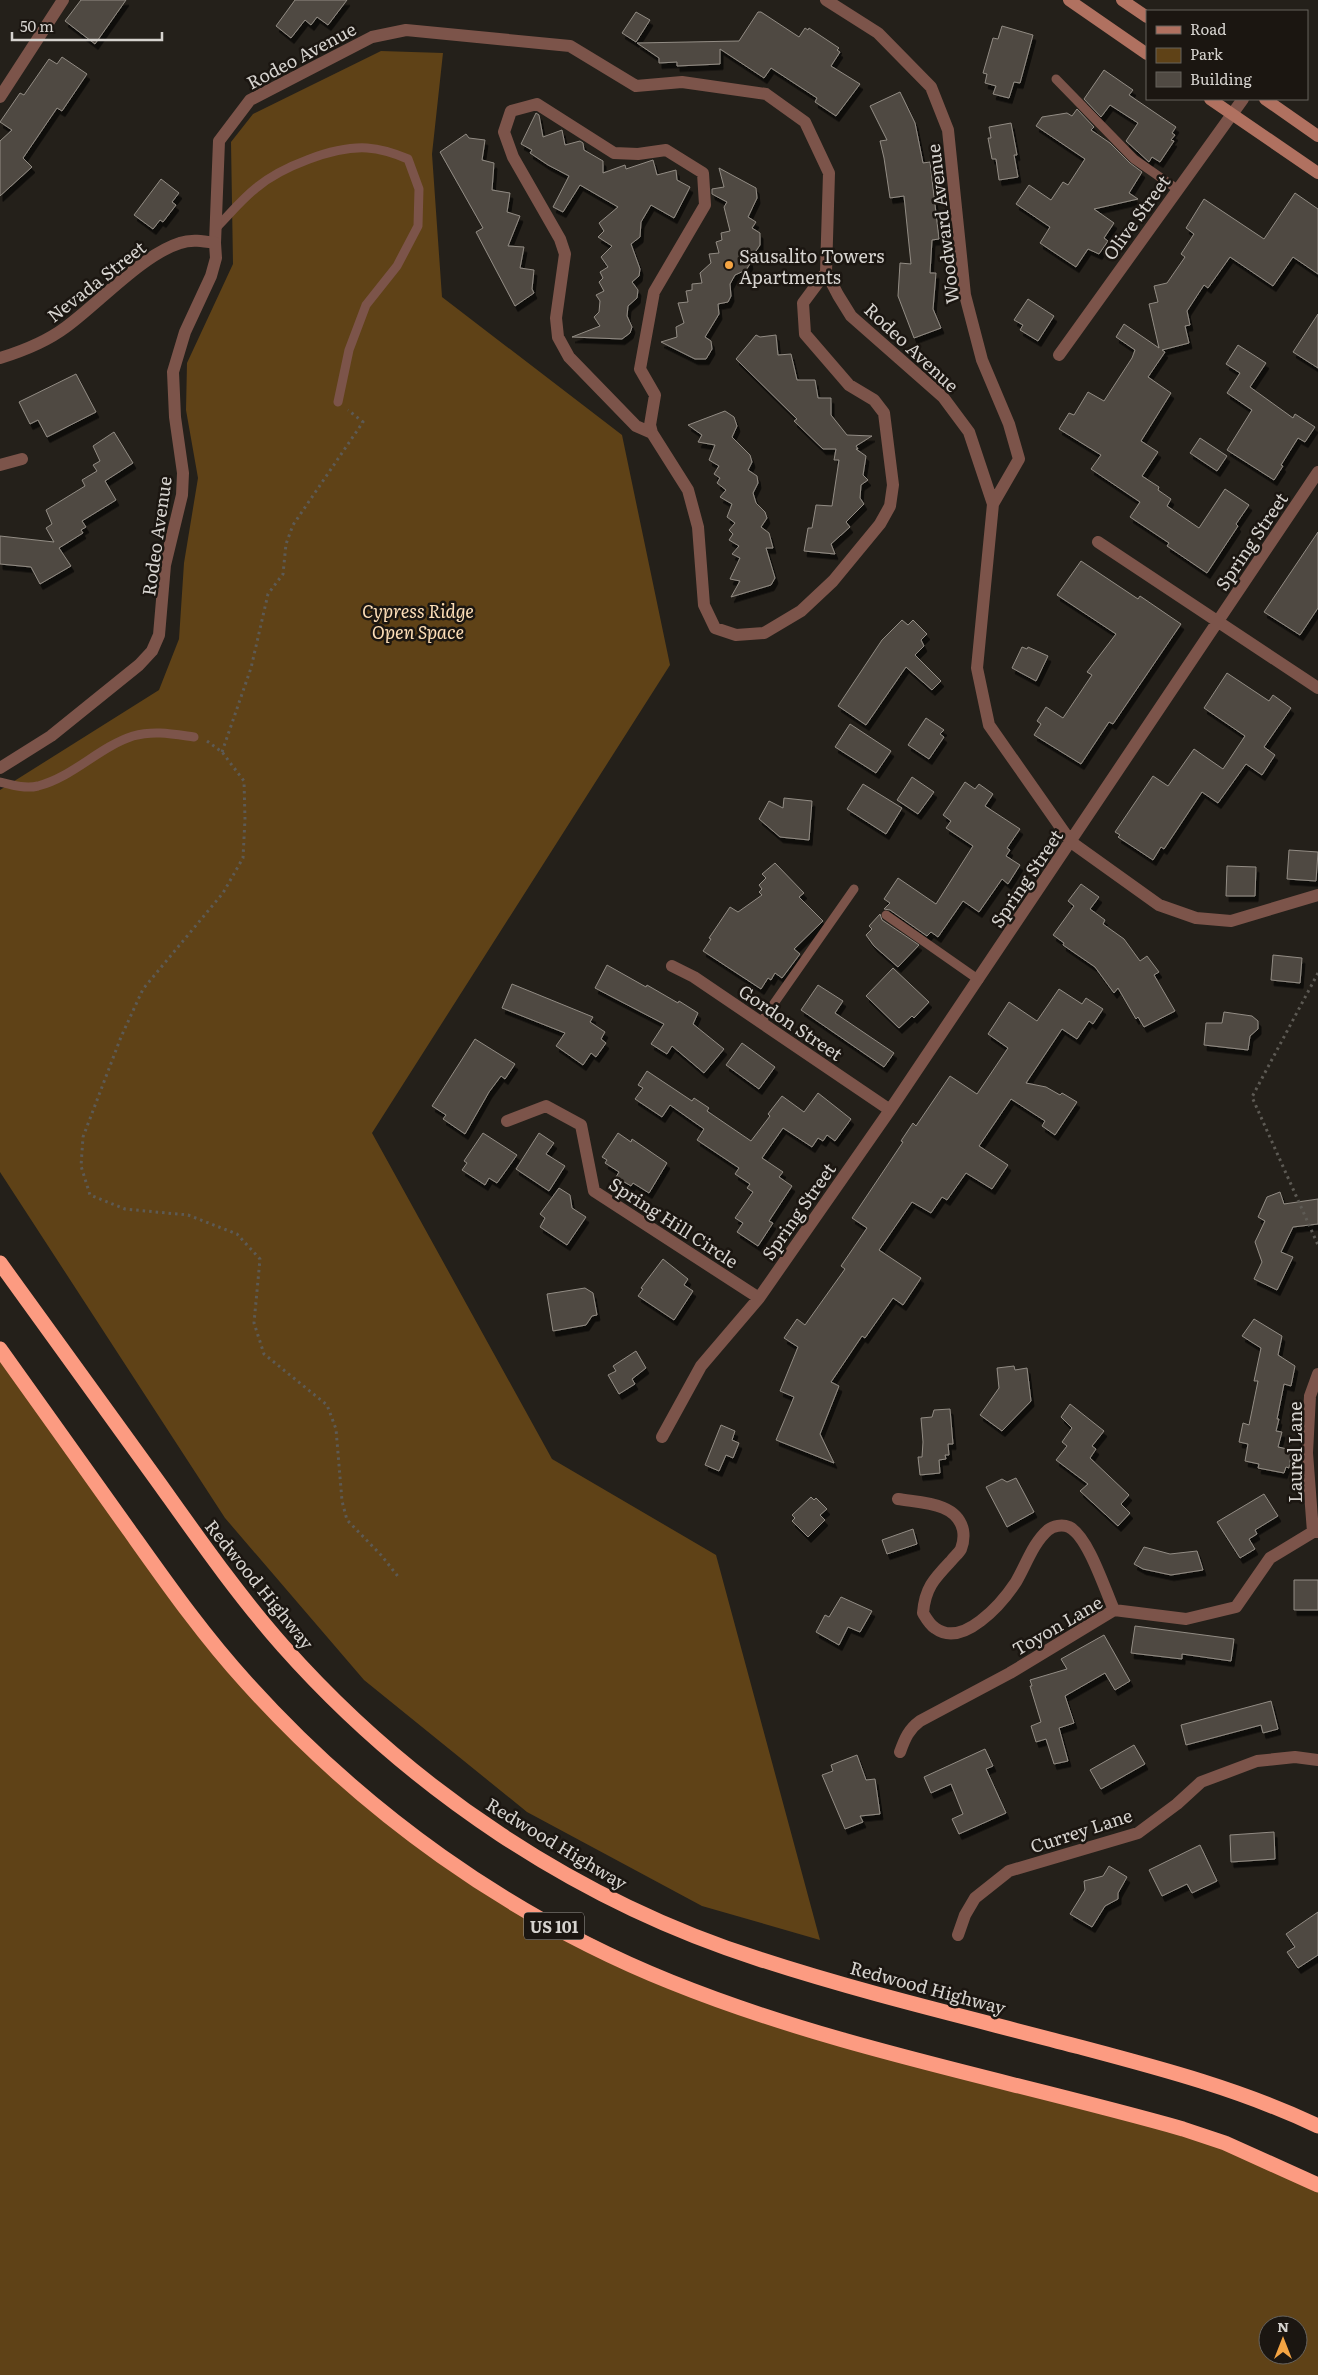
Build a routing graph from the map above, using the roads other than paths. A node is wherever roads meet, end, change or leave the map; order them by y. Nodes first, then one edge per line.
1 (64, 0) edge
2 (826, 0) edge
3 (1069, 0) edge
4 (1122, 0) edge
5 (1146, 16) edge
6 (1146, 53) edge
7 (1056, 78) dead end
8 (0, 97) edge
9 (1211, 100) edge
10 (1242, 100) edge
11 (1266, 100) edge
12 (1232, 114) junction
13 (1318, 136) edge
14 (1318, 173) edge
15 (1178, 190) junction
16 (215, 229) junction
17 (215, 242) junction
18 (826, 272) junction
19 (1059, 356) dead end
20 (0, 358) edge
21 (338, 402) road end
22 (652, 433) junction
23 (22, 459) dead end
24 (0, 465) edge
25 (1318, 472) edge
26 (993, 504) junction
27 (1098, 542) dead end
28 (1218, 622) junction
29 (1318, 688) edge
30 (194, 737) road end
31 (0, 768) edge
32 (0, 782) edge
33 (1071, 842) junction
34 (854, 888) dead end
35 (1318, 895) edge
36 (886, 915) dead end
37 (672, 966) dead end
38 (979, 980) junction
39 (761, 1022) junction
40 (890, 1110) junction
41 (507, 1121) dead end
42 (0, 1250) edge
43 (0, 1263) edge
44 (24, 1296) junction
45 (758, 1298) junction
46 (0, 1349) edge
47 (1318, 1374) edge
48 (662, 1437) dead end
49 (898, 1499) dead end
50 (1316, 1532) edge
51 (1114, 1610) junction
52 (900, 1752) dead end
53 (1318, 1760) edge
54 (958, 1935) dead end
55 (1318, 2126) edge
56 (1318, 2185) edge

1 - 8 street
2 - 26 street, Woodward Avenue
3 - 6 main road
4 - 5 main road
7 - 15 lane
9 - 12 main road
10 - 12 street, Olive Street
11 - 13 main road
12 - 14 main road
12 - 15 street, Olive Street
15 - 19 street, Olive Street
16 - 17 street, Rodeo Avenue
16 - 18 street, Rodeo Avenue
16 - 21 lane
17 - 20 street, Nevada Street
17 - 31 street, Rodeo Avenue
18 - 22 street
18 - 26 street, Rodeo Avenue
22 - 22 street
23 - 24 street
25 - 28 street, Spring Street
26 - 33 street, Woodward Avenue
27 - 28 street
28 - 29 street
28 - 33 street, Spring Street
30 - 32 lane
33 - 35 street, Woodward Avenue
33 - 38 street, Spring Street
34 - 39 lane
36 - 38 lane
37 - 39 street, Gordon Street
38 - 40 street, Spring Street
39 - 40 street, Gordon Street
40 - 45 street, Spring Street
41 - 45 street, Spring Hill Circle
42 - 44 highway
43 - 44 highway, Redwood Highway / US 101
44 - 55 highway, Redwood Highway / US 101
45 - 48 street, Spring Street
46 - 56 highway, US 101
47 - 50 street, Laurel Lane
49 - 51 street
50 - 51 street, Toyon Lane
51 - 52 street, Toyon Lane
53 - 54 street, Currey Lane

